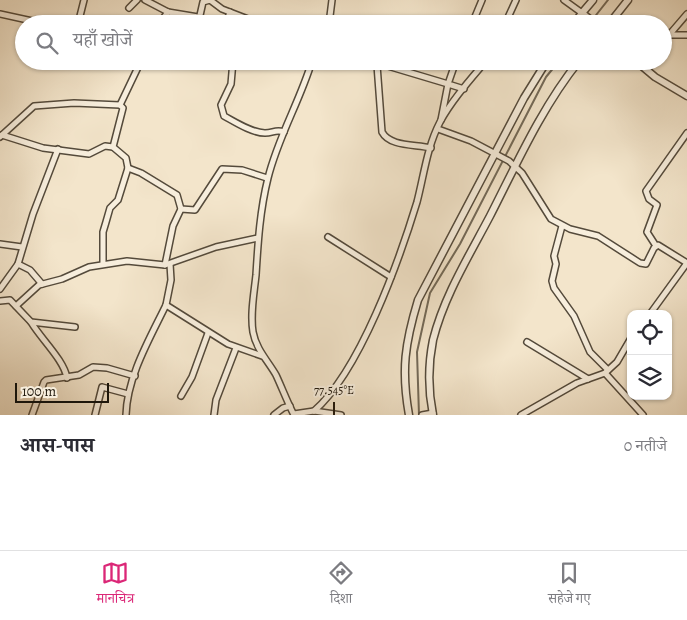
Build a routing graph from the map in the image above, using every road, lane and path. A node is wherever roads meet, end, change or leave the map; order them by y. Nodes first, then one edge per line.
1 (84, 0) edge
2 (137, 0) edge
3 (145, 0) edge
4 (332, 0) edge
5 (482, 0) edge
6 (516, 0) edge
7 (564, 0) edge
8 (593, 0) edge
9 (628, 0) edge
10 (215, 1) edge
11 (129, 8) dead end
12 (168, 12) junction
13 (230, 12) junction
14 (0, 14) edge
15 (584, 14) joint
16 (687, 14) edge
17 (80, 15) edge
18 (166, 15) edge
19 (186, 15) edge
20 (199, 15) edge
21 (229, 15) edge
22 (238, 15) edge
23 (330, 15) edge
24 (476, 15) edge
25 (509, 15) edge
26 (616, 15) edge
27 (15, 17) edge
28 (672, 30) edge
29 (687, 35) edge
30 (672, 36) edge
31 (137, 70) edge
32 (232, 70) edge
33 (309, 70) edge
34 (377, 70) edge
35 (396, 70) edge
36 (453, 70) edge
37 (479, 70) edge
38 (541, 70) edge
39 (573, 70) edge
40 (647, 70) edge
41 (448, 84) junction
42 (464, 89) junction
43 (687, 96) edge
44 (120, 105) junction
45 (440, 123) junction
46 (438, 129) junction
47 (284, 132) junction
48 (687, 133) edge
49 (1, 136) edge
50 (113, 147) junction
51 (431, 148) junction
52 (58, 149) junction
53 (495, 152) junction
54 (515, 166) junction
55 (128, 168) junction
56 (267, 178) junction
57 (180, 209) junction
58 (562, 226) junction
59 (328, 237) dead end
60 (258, 238) junction
61 (0, 244) edge
62 (656, 246) junction
63 (22, 248) junction
64 (104, 263) junction
65 (687, 263) edge
66 (18, 264) junction
67 (168, 265) junction
68 (391, 277) junction
69 (42, 284) junction
70 (0, 289) edge
71 (0, 300) edge
72 (166, 305) junction
73 (16, 306) junction
74 (653, 310) edge
75 (31, 322) junction
76 (75, 327) dead end
77 (208, 333) junction
78 (527, 342) dead end
79 (627, 345) edge
80 (236, 348) junction
81 (262, 356) junction
82 (606, 372) junction
83 (135, 376) junction
84 (67, 378) junction
85 (588, 379) junction
86 (128, 394) junction
87 (181, 396) dead end
88 (290, 406) junction
89 (314, 411) junction
90 (294, 414) edge
91 (429, 414) edge
92 (32, 415) edge
93 (94, 415) edge
94 (126, 415) edge
95 (214, 415) edge
96 (274, 415) edge
97 (341, 415) edge
98 (409, 415) edge
99 (521, 415) edge
100 (643, 415) edge

1 - 17 street
2 - 11 street
3 - 12 street
4 - 23 street
5 - 24 street
6 - 25 street
7 - 15 street
8 - 15 street
9 - 26 street
10 - 13 street
10 - 20 street
12 - 18 street
12 - 19 street
13 - 21 street
13 - 22 street
14 - 27 street
16 - 28 street
29 - 30 street
31 - 44 street
32 - 47 street
33 - 47 street
34 - 51 street
35 - 41 street
36 - 41 street
37 - 42 street
38 - 53 street
39 - 54 street
40 - 43 street
41 - 42 street
41 - 45 street
42 - 45 street
44 - 49 street
44 - 50 street
45 - 46 street
46 - 51 street
46 - 53 street
47 - 56 street
48 - 62 street
49 - 52 street
50 - 52 street
50 - 55 street
51 - 68 street
52 - 63 street
53 - 54 street
53 - 98 street
54 - 58 street
54 - 91 street
55 - 57 street
55 - 64 street
56 - 57 street
56 - 60 street
57 - 67 street
58 - 62 street
58 - 82 street
59 - 68 street
60 - 67 street
60 - 81 street
61 - 63 street
62 - 65 street
63 - 66 street
64 - 67 street
64 - 69 street
65 - 74 street
66 - 69 street
66 - 70 street
67 - 72 street
68 - 89 street
69 - 73 street
71 - 73 street
72 - 77 street
72 - 83 street
73 - 75 street
75 - 76 street
75 - 84 street
77 - 80 street
77 - 87 street
78 - 85 street
79 - 82 street
80 - 81 street
80 - 95 street
81 - 88 street
82 - 85 street
82 - 100 street
83 - 84 street
83 - 86 street
84 - 92 street
85 - 99 street
86 - 93 street
86 - 94 street
88 - 90 street
88 - 96 street
89 - 90 street
89 - 97 street

